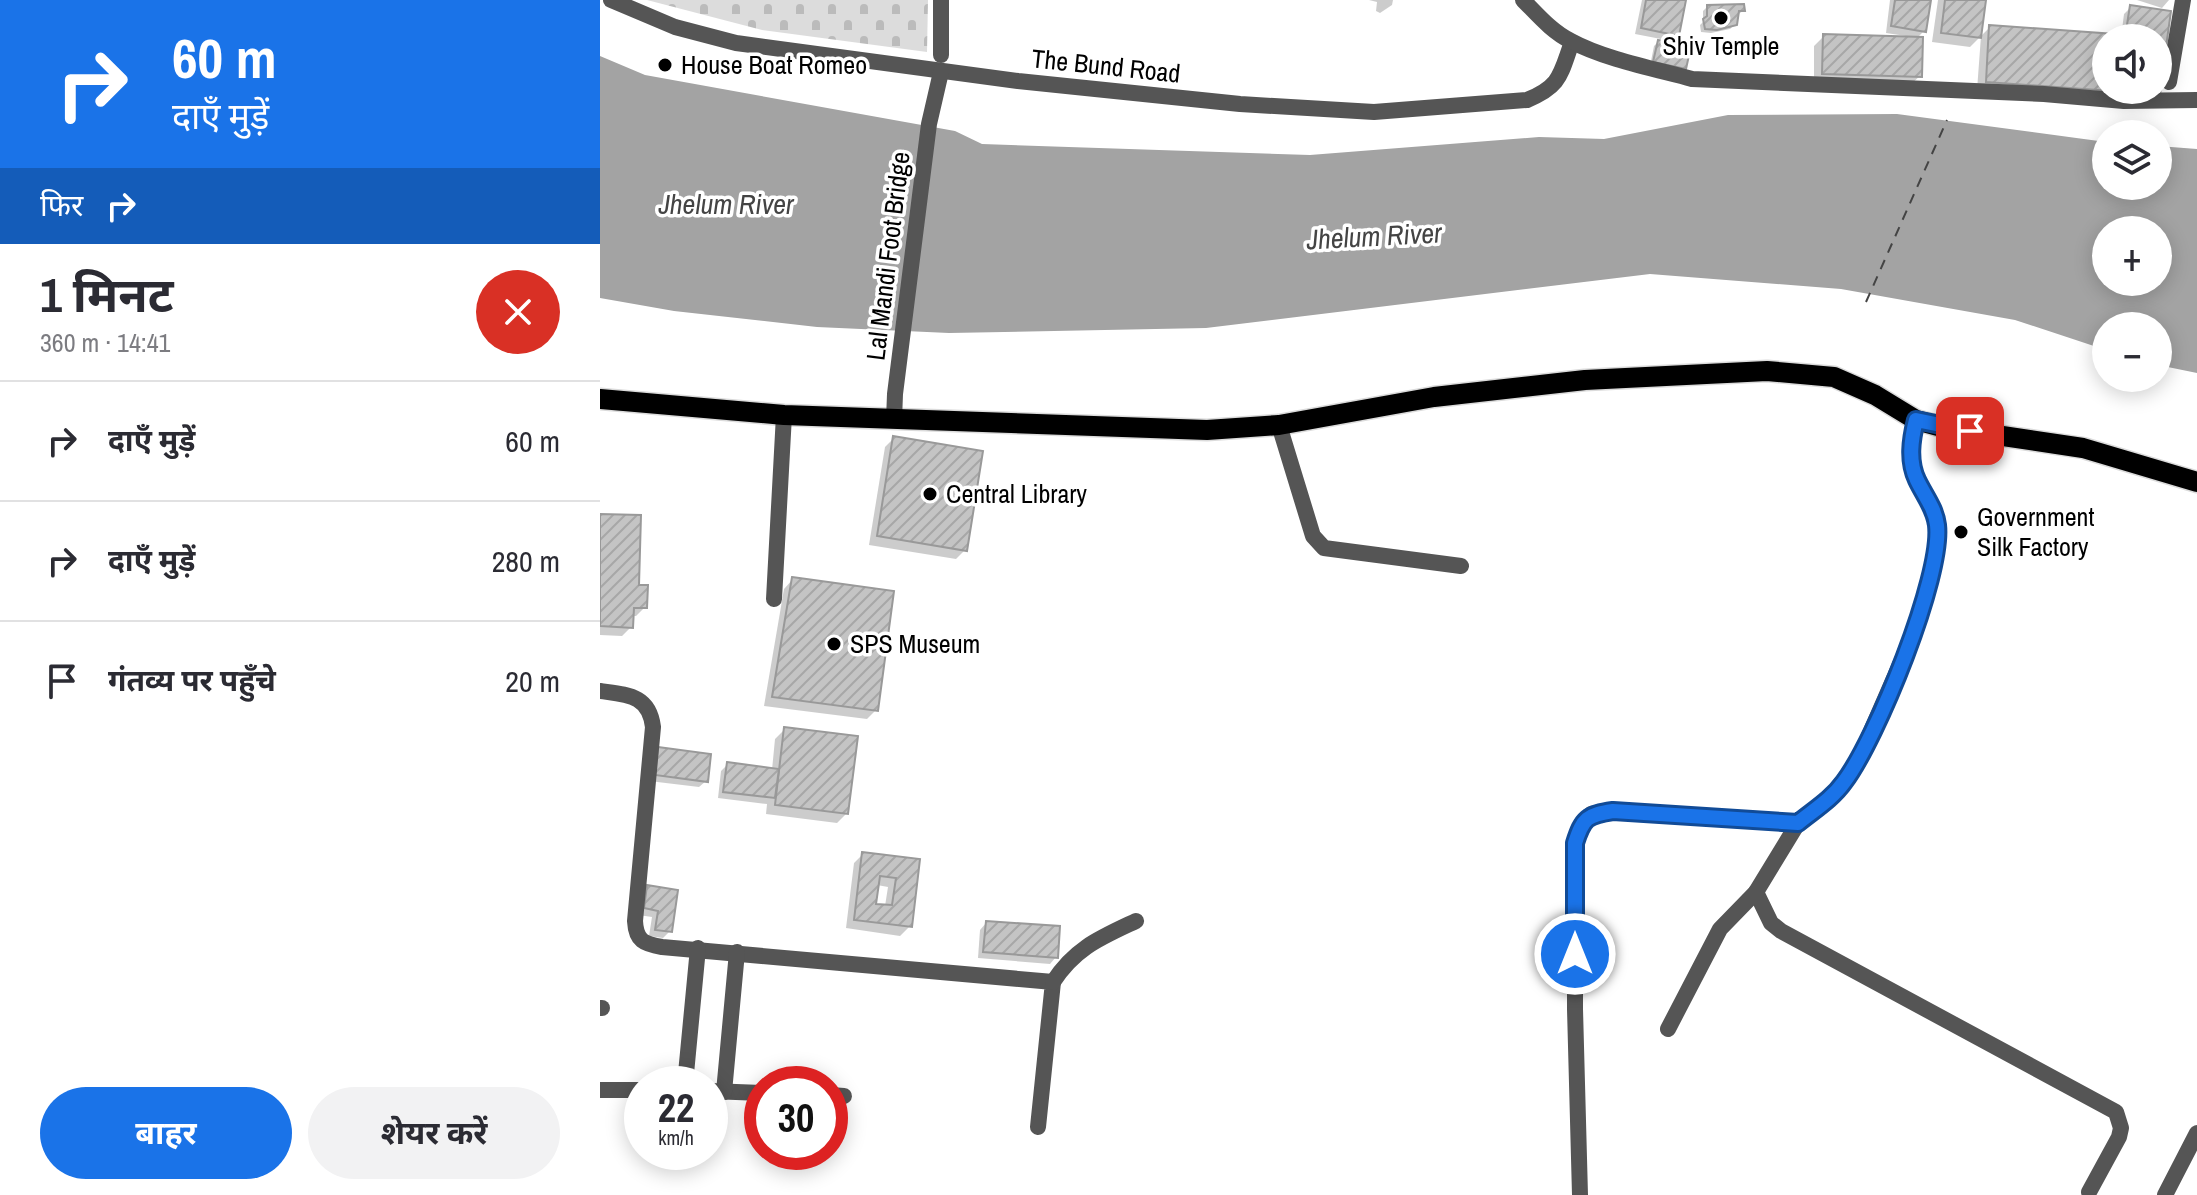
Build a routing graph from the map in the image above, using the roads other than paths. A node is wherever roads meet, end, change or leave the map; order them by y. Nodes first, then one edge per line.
1 (611, 0) edge
2 (941, 0) edge
3 (1523, 0) edge
4 (2183, 0) edge
5 (1572, 42) junction
6 (941, 64) junction
7 (2172, 64) edge
8 (2197, 100) edge
9 (600, 399) edge
10 (784, 415) junction
11 (894, 420) junction
12 (1916, 420) junction
13 (1279, 425) junction
14 (2197, 482) edge
15 (1461, 566) dead end
16 (774, 599) dead end
17 (600, 691) edge
18 (1798, 823) junction
19 (1756, 892) junction
20 (1136, 921) dead end
21 (698, 948) junction
22 (737, 952) junction
23 (1053, 982) junction
24 (1668, 1029) dead end
25 (687, 1066) edge
26 (721, 1066) edge
27 (600, 1090) edge
28 (624, 1090) edge
29 (1038, 1127) dead end
30 (2197, 1133) edge
31 (2089, 1192) dead end
32 (1580, 1195) edge
33 (2165, 1195) edge

1 - 6 street, The Bund Road
2 - 6 street, Lal Mandi Foot Bridge
3 - 5 street
4 - 7 street
5 - 6 street, The Bund Road
5 - 8 street
6 - 11 street, Lal Mandi Foot Bridge
9 - 10 main road
10 - 11 main road
10 - 16 street
11 - 13 main road
12 - 13 main road
12 - 14 main road
12 - 18 street
13 - 15 street
17 - 21 street
18 - 19 street
18 - 32 street
19 - 24 street
19 - 31 street
20 - 23 street
21 - 22 street
21 - 25 street
22 - 23 street
22 - 26 street
23 - 29 street
27 - 28 street
30 - 33 street

